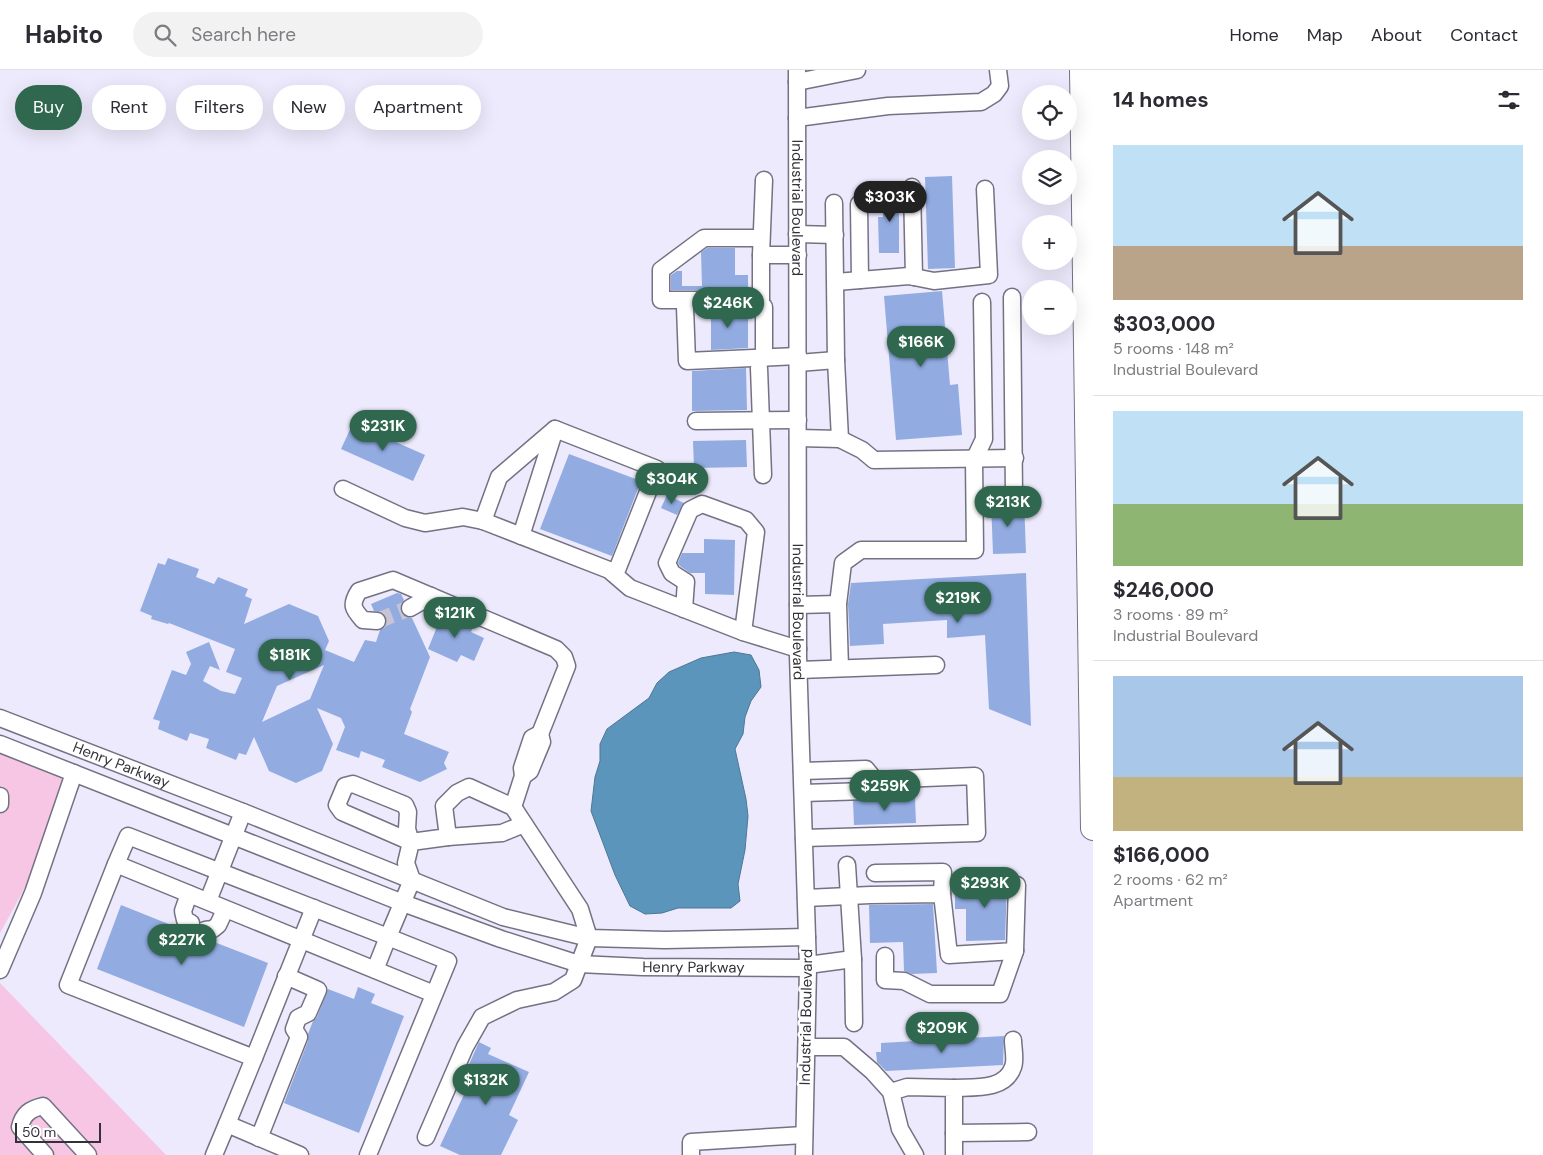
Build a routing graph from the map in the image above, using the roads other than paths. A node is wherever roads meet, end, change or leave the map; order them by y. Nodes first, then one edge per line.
1 (858, 70) edge
2 (998, 70) edge
3 (1082, 70) edge
4 (797, 76) edge
5 (797, 118) junction
6 (764, 180) dead end
7 (912, 187) dead end
8 (985, 189) dead end
9 (834, 203) dead end
10 (859, 204) dead end
11 (798, 234) junction
12 (835, 234) junction
13 (761, 238) junction
14 (761, 255) junction
15 (798, 255) junction
16 (914, 277) junction
17 (860, 280) junction
18 (836, 282) junction
19 (1012, 298) dead end
20 (982, 302) dead end
21 (685, 307) dead end
22 (764, 307) dead end
23 (798, 359) junction
24 (836, 360) junction
25 (761, 363) junction
26 (762, 420) junction
27 (798, 420) junction
28 (696, 421) dead end
29 (554, 429) junction
30 (798, 438) junction
31 (840, 439) junction
32 (1015, 458) junction
33 (974, 460) junction
34 (763, 475) dead end
35 (343, 489) dead end
36 (1014, 495) dead end
37 (483, 521) junction
38 (521, 536) junction
39 (615, 575) junction
40 (431, 596) junction
41 (410, 608) tunnel mouth
42 (838, 608) junction
43 (684, 609) junction
44 (798, 610) junction
45 (377, 621) tunnel mouth
46 (743, 632) junction
47 (798, 649) junction
48 (936, 664) dead end
49 (840, 668) junction
50 (799, 670) junction
51 (0, 718) edge
52 (0, 744) edge
53 (839, 770) junction
54 (802, 771) junction
55 (74, 773) junction
56 (875, 780) junction
57 (840, 791) junction
58 (802, 793) junction
59 (0, 796) edge
60 (0, 804) edge
61 (513, 807) junction
62 (243, 812) junction
63 (524, 824) junction
64 (1093, 828) edge
65 (233, 836) junction
66 (448, 837) junction
67 (804, 838) junction
68 (411, 842) junction
69 (116, 864) junction
70 (847, 865) dead end
71 (220, 872) junction
72 (875, 873) dead end
73 (412, 880) junction
74 (1017, 885) dead end
75 (189, 894) junction
76 (942, 894) junction
77 (848, 896) junction
78 (806, 898) junction
79 (208, 901) junction
80 (403, 903) junction
81 (314, 908) junction
82 (225, 910) junction
83 (807, 936) junction
84 (388, 937) junction
85 (588, 938) junction
86 (300, 940) junction
87 (1015, 951) junction
88 (885, 956) dead end
89 (853, 959) junction
90 (579, 964) junction
91 (808, 966) junction
92 (0, 970) edge
93 (375, 970) junction
94 (286, 976) junction
95 (434, 994) junction
96 (271, 1013) junction
97 (296, 1023) junction
98 (854, 1024) dead end
99 (1013, 1040) dead end
100 (807, 1046) junction
101 (254, 1058) junction
102 (954, 1088) junction
103 (891, 1092) junction
104 (227, 1124) junction
105 (1028, 1132) dead end
106 (954, 1133) junction
107 (804, 1134) junction
108 (426, 1137) dead end
109 (260, 1138) junction
110 (82, 1153) edge
111 (45, 1155) edge
112 (214, 1155) edge
113 (300, 1155) edge
114 (368, 1155) edge
115 (692, 1155) edge
116 (804, 1155) edge
117 (916, 1155) edge
118 (954, 1155) edge

1 - 4 street
2 - 5 street
3 - 64 highway
4 - 5 street, Industrial Boulevard
5 - 11 street, Industrial Boulevard
6 - 13 street
7 - 16 street
8 - 16 street
9 - 12 street
10 - 17 street
11 - 12 street
11 - 15 street, Industrial Boulevard
12 - 18 street
13 - 14 street
13 - 14 street
14 - 15 street
15 - 23 street, Industrial Boulevard
16 - 17 street
17 - 18 street
18 - 24 street
19 - 32 street
20 - 33 street
21 - 25 street
22 - 25 street
23 - 24 street
23 - 25 street
23 - 27 street, Industrial Boulevard
24 - 31 street
25 - 26 street
26 - 27 street
26 - 28 street
26 - 34 street
27 - 30 street, Industrial Boulevard
29 - 37 street
29 - 38 street
29 - 39 street
30 - 31 street
30 - 44 street, Industrial Boulevard
31 - 33 street
32 - 33 street
32 - 36 street
33 - 42 street
35 - 37 street
37 - 38 street
38 - 39 street
39 - 43 street
40 - 41 street
40 - 45 street
40 - 61 street
42 - 44 street
42 - 49 street
43 - 46 street
43 - 46 street
44 - 47 street, Industrial Boulevard
46 - 47 street
47 - 50 street, Industrial Boulevard
48 - 49 street
49 - 50 street
50 - 54 street, Industrial Boulevard
51 - 62 street, Henry Parkway
52 - 55 street, Henry Parkway
53 - 54 street
53 - 56 street
53 - 57 street
54 - 58 street, Industrial Boulevard
55 - 65 street, Henry Parkway
55 - 92 street
56 - 57 street
56 - 67 street
57 - 58 street
58 - 67 street, Industrial Boulevard
59 - 60 street
61 - 63 street
61 - 66 street
62 - 65 street
62 - 73 street, Henry Parkway
63 - 66 street
63 - 85 street
65 - 71 street
65 - 80 street, Henry Parkway
66 - 68 street
67 - 78 street, Industrial Boulevard
68 - 68 street
68 - 73 street
69 - 71 street
69 - 75 street
69 - 101 street
70 - 77 street
71 - 79 street
71 - 81 street
72 - 76 street
73 - 80 street
73 - 85 street, Henry Parkway
74 - 87 street
75 - 79 street
75 - 82 street
76 - 77 street
76 - 87 street
77 - 78 street
77 - 89 street
78 - 83 street, Industrial Boulevard
79 - 82 street
80 - 84 street
80 - 90 street, Henry Parkway
81 - 84 street
81 - 86 street
82 - 86 street
83 - 85 street, Henry Parkway
83 - 91 street, Industrial Boulevard
84 - 93 street
84 - 95 street
85 - 90 street
86 - 93 street
86 - 94 street
87 - 88 street
89 - 91 street, Henry Parkway
89 - 98 street
90 - 91 street, Henry Parkway
90 - 108 street
91 - 100 street, Industrial Boulevard
93 - 95 street
94 - 96 street
94 - 97 street
95 - 114 street
96 - 97 street
96 - 101 street
97 - 109 street
99 - 102 street
100 - 103 street
100 - 107 street, Industrial Boulevard
101 - 104 street
102 - 103 street
102 - 106 street
103 - 117 street
104 - 109 street
104 - 112 street
105 - 106 street
106 - 118 street
107 - 115 street
107 - 116 street, Industrial Boulevard
109 - 113 street
110 - 111 street

